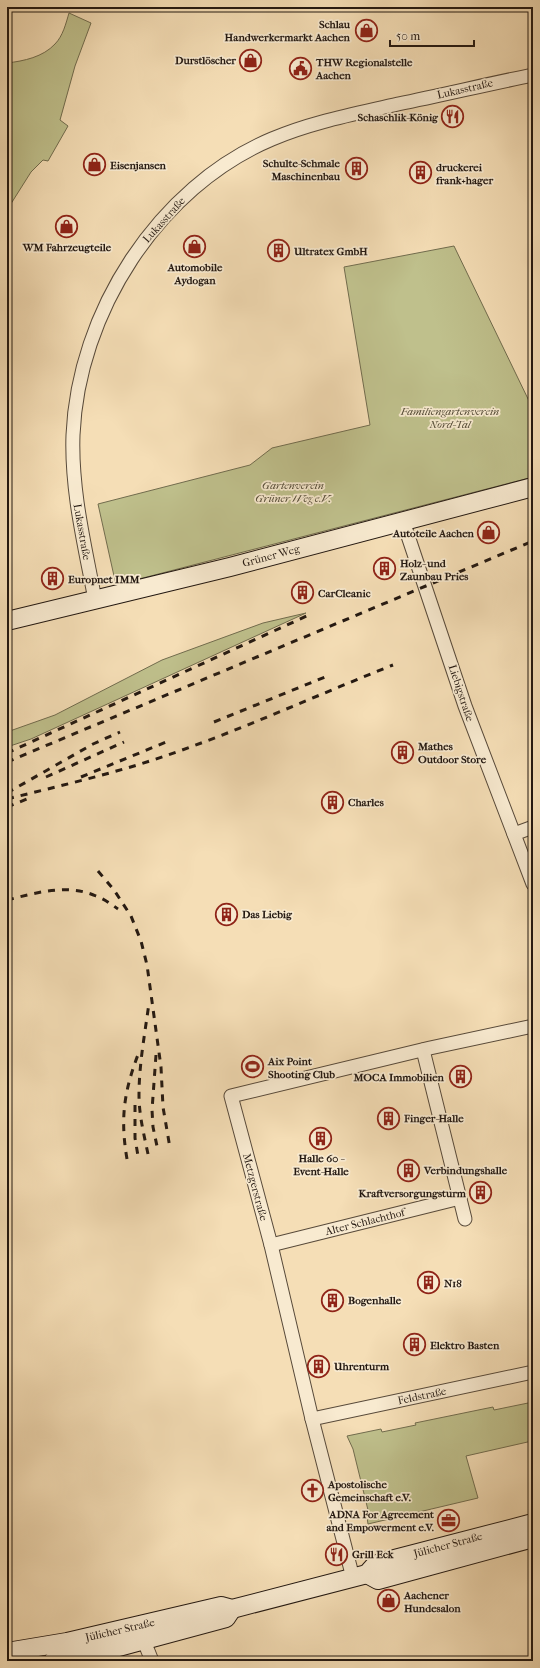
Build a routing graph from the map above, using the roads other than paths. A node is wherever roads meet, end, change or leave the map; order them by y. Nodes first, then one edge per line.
1 (533, 75) edge
2 (533, 487) edge
3 (403, 521) junction
4 (95, 600) junction
5 (7, 621) edge
6 (533, 827) edge
7 (514, 834) junction
8 (533, 884) edge
9 (533, 1026) edge
10 (423, 1050) junction
11 (460, 1198) junction
12 (465, 1219) dead end
13 (271, 1245) junction
14 (533, 1372) edge
15 (312, 1419) junction
16 (533, 1523) edge
17 (533, 1538) edge
18 (360, 1576) junction
19 (141, 1633) junction
20 (7, 1652) edge
21 (53, 1661) edge
22 (152, 1661) edge

1 - 4 street, Lukasstraße
2 - 3 main road, Grüner Weg
3 - 4 main road, Grüner Weg
3 - 7 street, Liebigstraße
4 - 5 main road, Grüner Weg
6 - 7 street
7 - 8 street, Liebigstraße
9 - 10 street, Metzgerstraße
10 - 11 street
10 - 13 street, Metzgerstraße
11 - 12 street
11 - 13 street, Alter Schlachthof
13 - 15 street, Metzgerstraße
14 - 15 street, Feldstraße
15 - 18 street, Metzgerstraße
16 - 18 main road, Jülicher Straße
17 - 18 main road, Jülicher Straße
18 - 19 main road, Jülicher Straße
19 - 20 main road, Jülicher Straße
19 - 21 main road, Jülicher Straße
19 - 22 street

